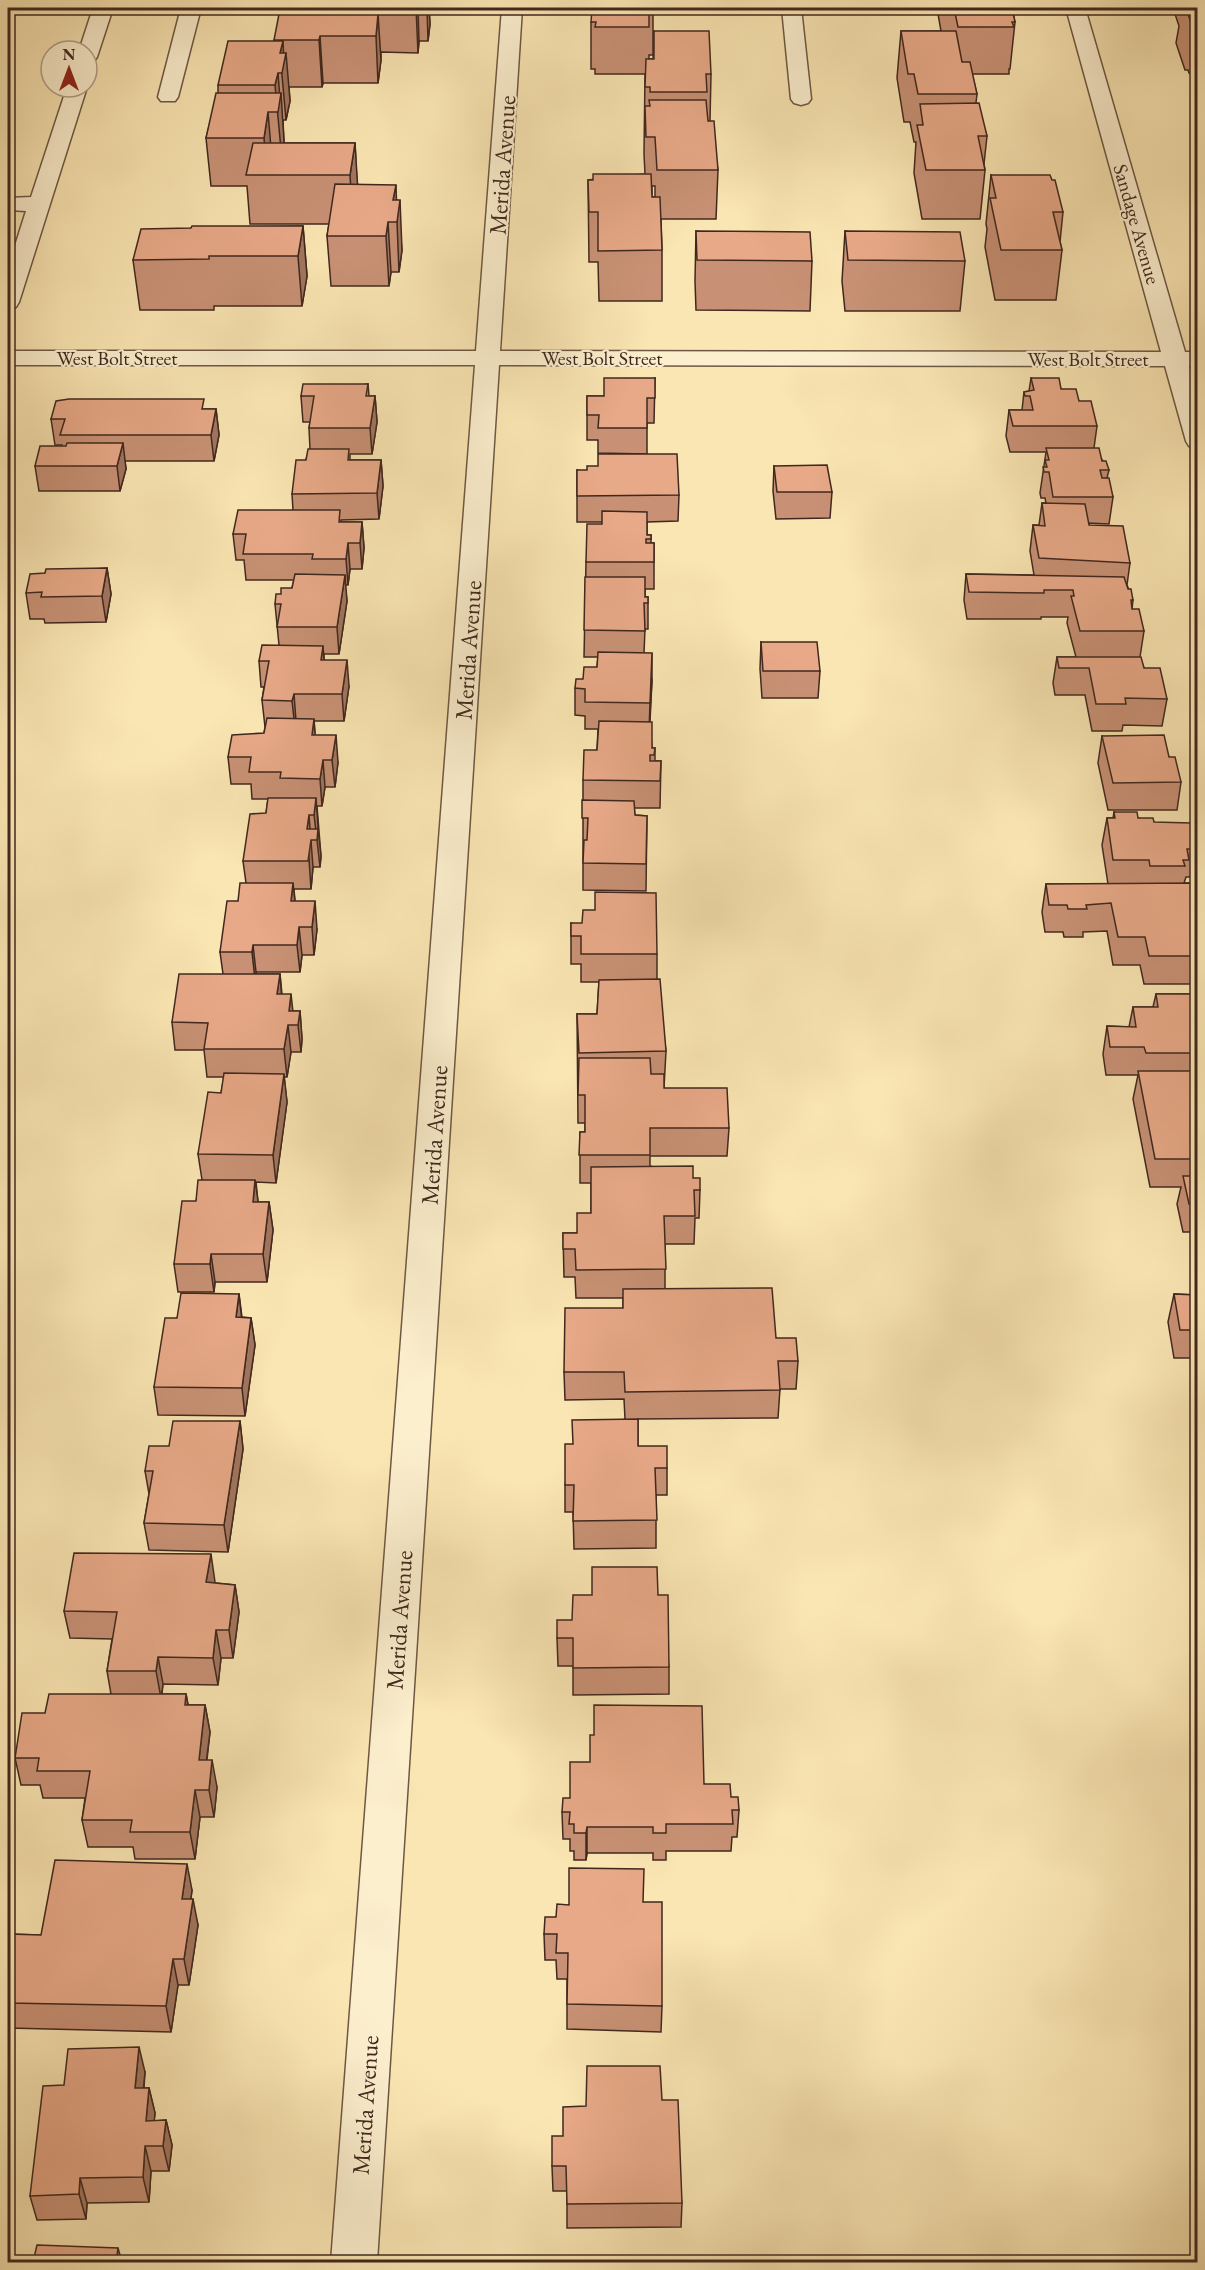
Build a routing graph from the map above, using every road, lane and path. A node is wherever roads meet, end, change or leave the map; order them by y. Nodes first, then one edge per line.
1 (103, 8) edge
2 (191, 8) edge
3 (512, 8) edge
4 (791, 8) edge
5 (1076, 8) edge
6 (93, 39) edge
7 (168, 97) dead end
8 (73, 99) edge
9 (801, 99) dead end
10 (8, 204) edge
11 (39, 204) junction
12 (8, 302) edge
13 (8, 358) edge
14 (489, 358) junction
15 (1186, 359) edge
16 (1197, 441) edge
17 (354, 2262) edge

1 - 6 street
2 - 7 street
3 - 14 street, Merida Avenue
4 - 9 street
5 - 15 street, Sandage Avenue
8 - 11 street
10 - 11 street
11 - 12 street
13 - 14 street, West Bolt Street
14 - 15 street, West Bolt Street
14 - 17 street, Merida Avenue
15 - 16 street, Sandage Avenue

